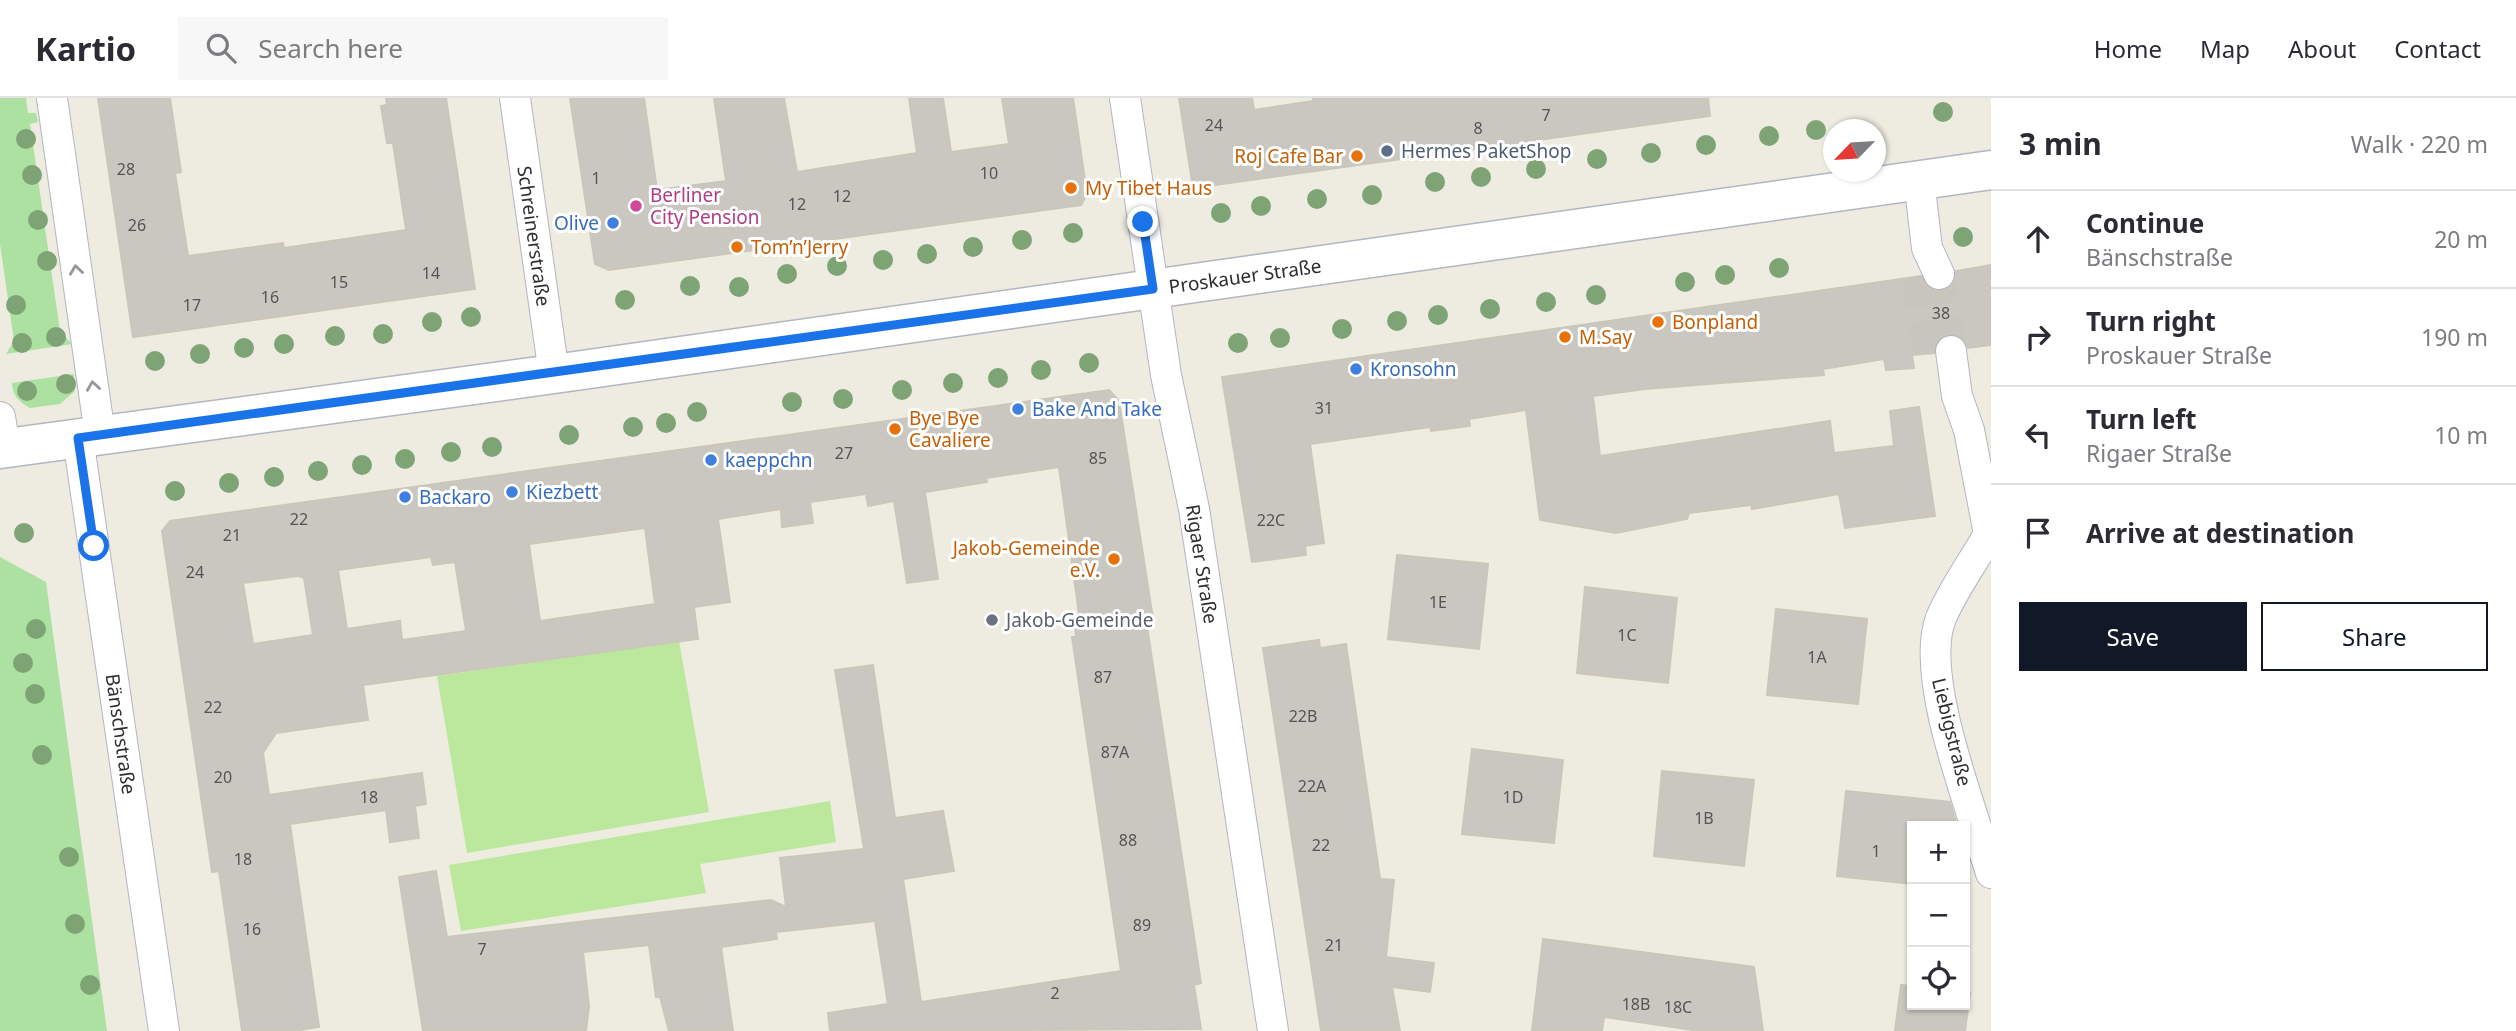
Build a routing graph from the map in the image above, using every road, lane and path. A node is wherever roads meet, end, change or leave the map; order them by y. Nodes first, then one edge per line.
1 (52, 98) edge
2 (515, 98) edge
3 (1125, 98) edge
4 (1991, 170) edge
5 (1919, 180) junction
6 (1928, 266) tunnel mouth
7 (1153, 289) junction
8 (1940, 352) tunnel mouth
9 (554, 374) junction
10 (89, 436) junction
11 (2, 438) edge
12 (1991, 873) edge
13 (164, 1031) edge
14 (1273, 1031) edge

10 -> 1 street, Bänschstraße
2 - 9 street, Schreinerstraße
3 - 7 street, Rigaer Straße
4 - 5 street, Proskauer Straße
5 - 6 street
5 - 7 street, Proskauer Straße
7 - 9 street, Proskauer Straße
7 - 14 street, Rigaer Straße
8 - 12 street, Liebigstraße
9 - 10 street, Proskauer Straße
10 - 11 street, Proskauer Straße
10 - 13 street, Bänschstraße

